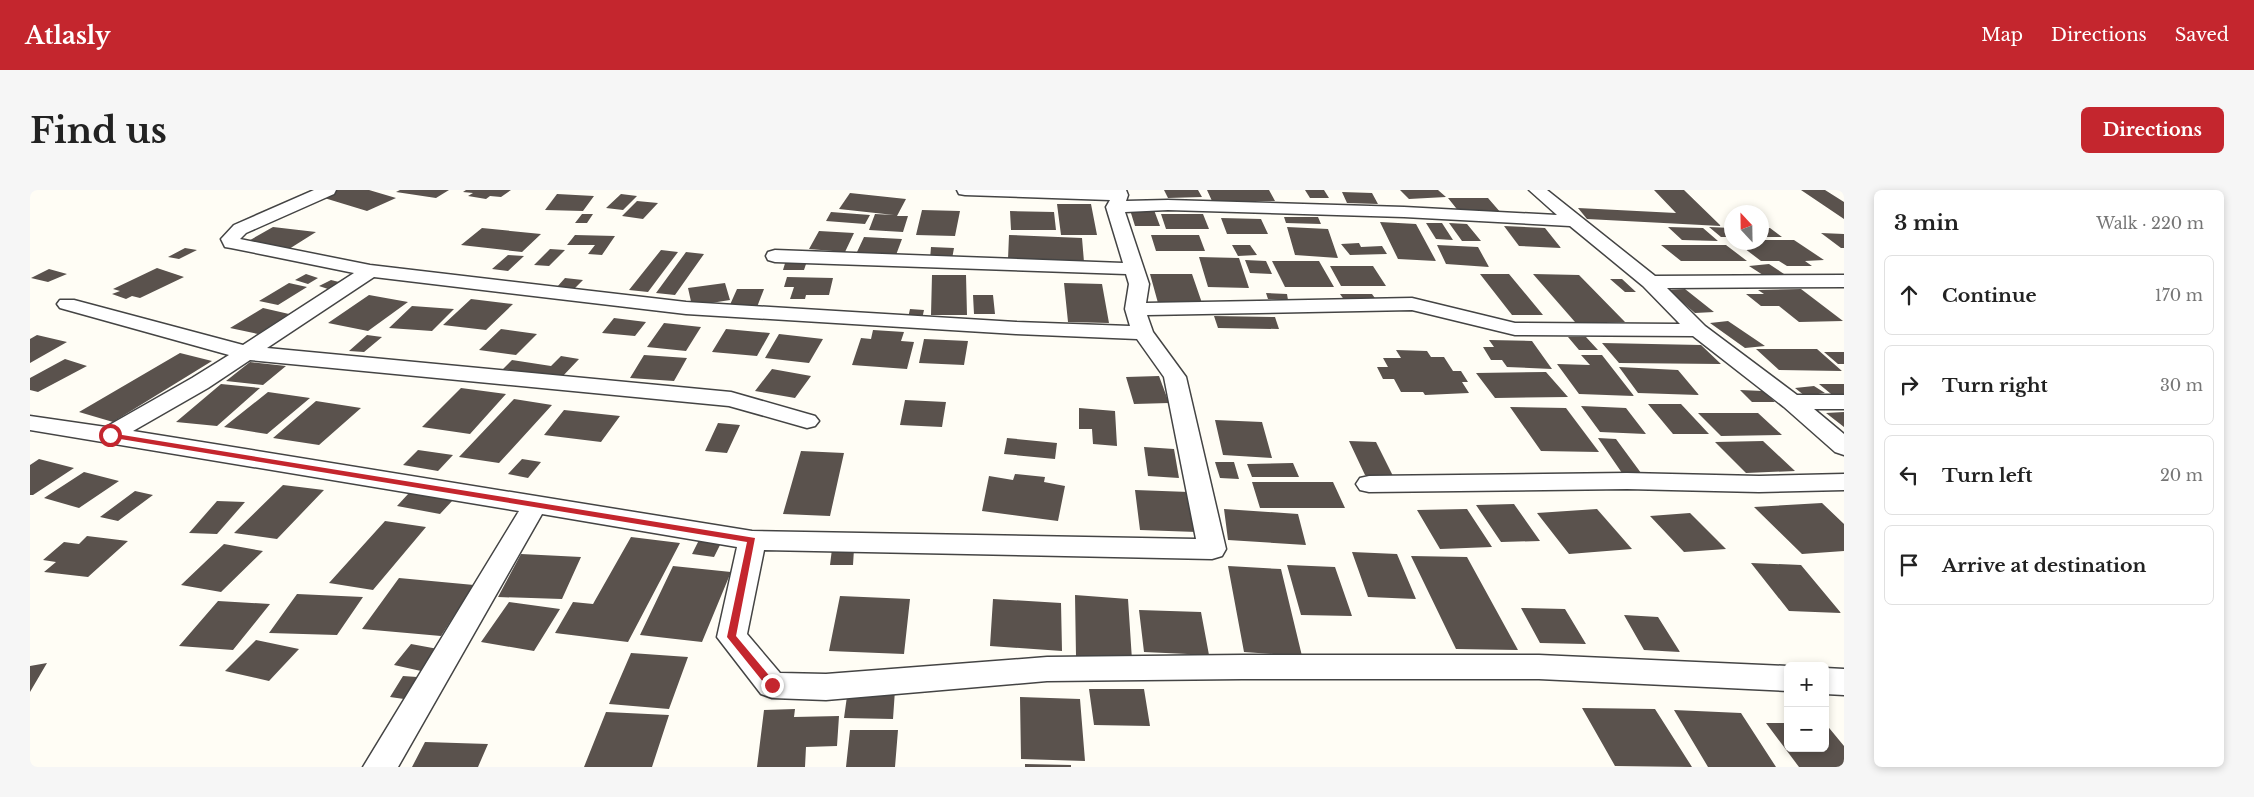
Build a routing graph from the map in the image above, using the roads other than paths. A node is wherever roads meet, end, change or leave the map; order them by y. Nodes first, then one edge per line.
1 (328, 190) edge
2 (965, 190) edge
3 (1537, 190) edge
4 (1118, 197) edge
5 (1577, 221) junction
6 (775, 256) dead end
7 (1134, 269) junction
8 (370, 271) junction
9 (1844, 281) edge
10 (1650, 282) junction
11 (67, 304) dead end
12 (1139, 321) junction
13 (1698, 330) junction
14 (247, 353) junction
15 (1792, 402) junction
16 (1844, 402) edge
17 (807, 421) dead end
18 (30, 424) edge
19 (110, 435) junction
20 (1844, 447) edge
21 (1844, 482) edge
22 (1368, 484) dead end
23 (535, 505) junction
24 (752, 540) junction
25 (1784, 679) edge
26 (1829, 681) edge
27 (1844, 682) edge
28 (380, 767) edge

1 - 8 street
2 - 4 street
3 - 5 street
4 - 5 street
4 - 7 street
5 - 10 street
6 - 7 street
7 - 12 street
8 - 12 street
8 - 14 street
9 - 10 street
10 - 13 street
11 - 14 street
12 - 13 street
12 - 24 street
13 - 15 street
14 - 17 street
14 - 19 street
15 - 16 street
15 - 20 street
18 - 19 street
19 - 23 street
21 - 22 street
23 - 24 street
23 - 28 street
24 - 25 street
26 - 27 street

